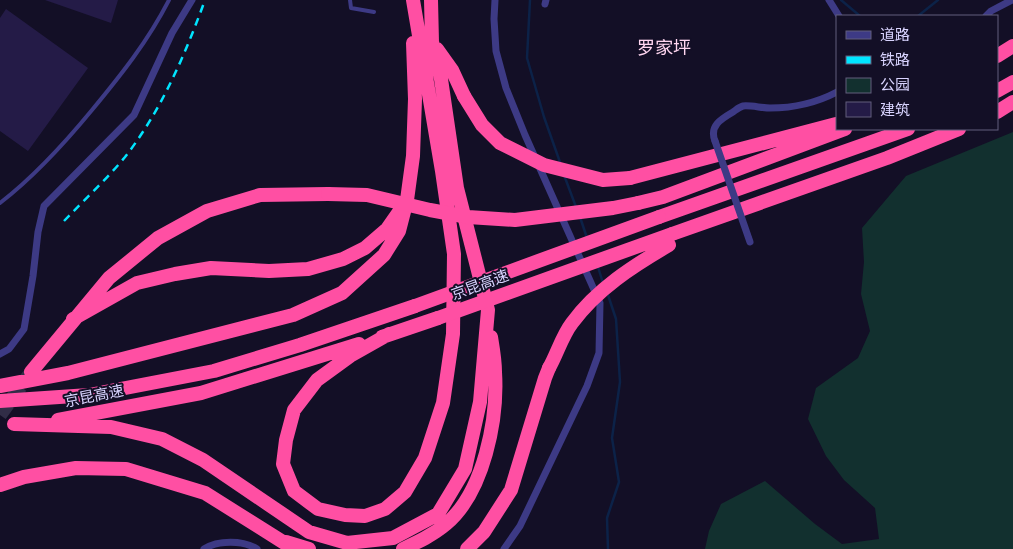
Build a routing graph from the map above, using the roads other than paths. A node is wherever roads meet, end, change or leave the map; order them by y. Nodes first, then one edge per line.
1 (169, 0) edge
2 (192, 0) edge
3 (350, 0) edge
4 (412, 0) edge
5 (431, 0) edge
6 (495, 0) edge
7 (829, 0) edge
8 (1012, 0) edge
9 (374, 12) dead end
10 (838, 15) edge
11 (987, 15) edge
12 (432, 42) junction
13 (1013, 46) edge
14 (998, 55) edge
15 (1013, 82) edge
16 (998, 90) edge
17 (836, 92) edge
18 (1013, 102) edge
19 (998, 111) edge
20 (836, 124) edge
21 (842, 130) edge
22 (905, 130) edge
23 (957, 130) edge
24 (408, 200) junction
25 (0, 203) edge
26 (670, 240) junction
27 (750, 242) dead end
28 (488, 310) junction
29 (73, 319) junction
30 (389, 334) junction
31 (0, 354) edge
32 (30, 372) tunnel mouth
33 (0, 386) edge
34 (0, 401) edge
35 (7, 425) edge
36 (0, 485) edge
37 (274, 538) junction
38 (204, 549) edge
39 (256, 549) edge
40 (294, 549) edge
41 (309, 549) edge
42 (403, 549) edge
43 (467, 549) edge
44 (504, 549) edge

1 - 25 lane
2 - 31 street
3 - 9 lane
4 - 24 highway
4 - 30 highway
5 - 12 highway
6 - 44 street
7 - 10 street
8 - 11 street
12 - 20 highway, bridge
12 - 28 highway
13 - 14 highway
15 - 16 highway
17 - 27 street, bridge
18 - 19 highway
21 - 29 highway, bridge
22 - 34 highway, 京昆高速, bridge
23 - 26 highway, 京昆高速
24 - 29 highway
24 - 33 highway
26 - 30 highway, 京昆高速, bridge
26 - 43 highway, bridge
28 - 35 highway
28 - 42 highway
29 - 32 highway
30 - 35 highway, 京昆高速
36 - 37 highway
37 - 40 highway
37 - 41 highway
38 - 39 street

